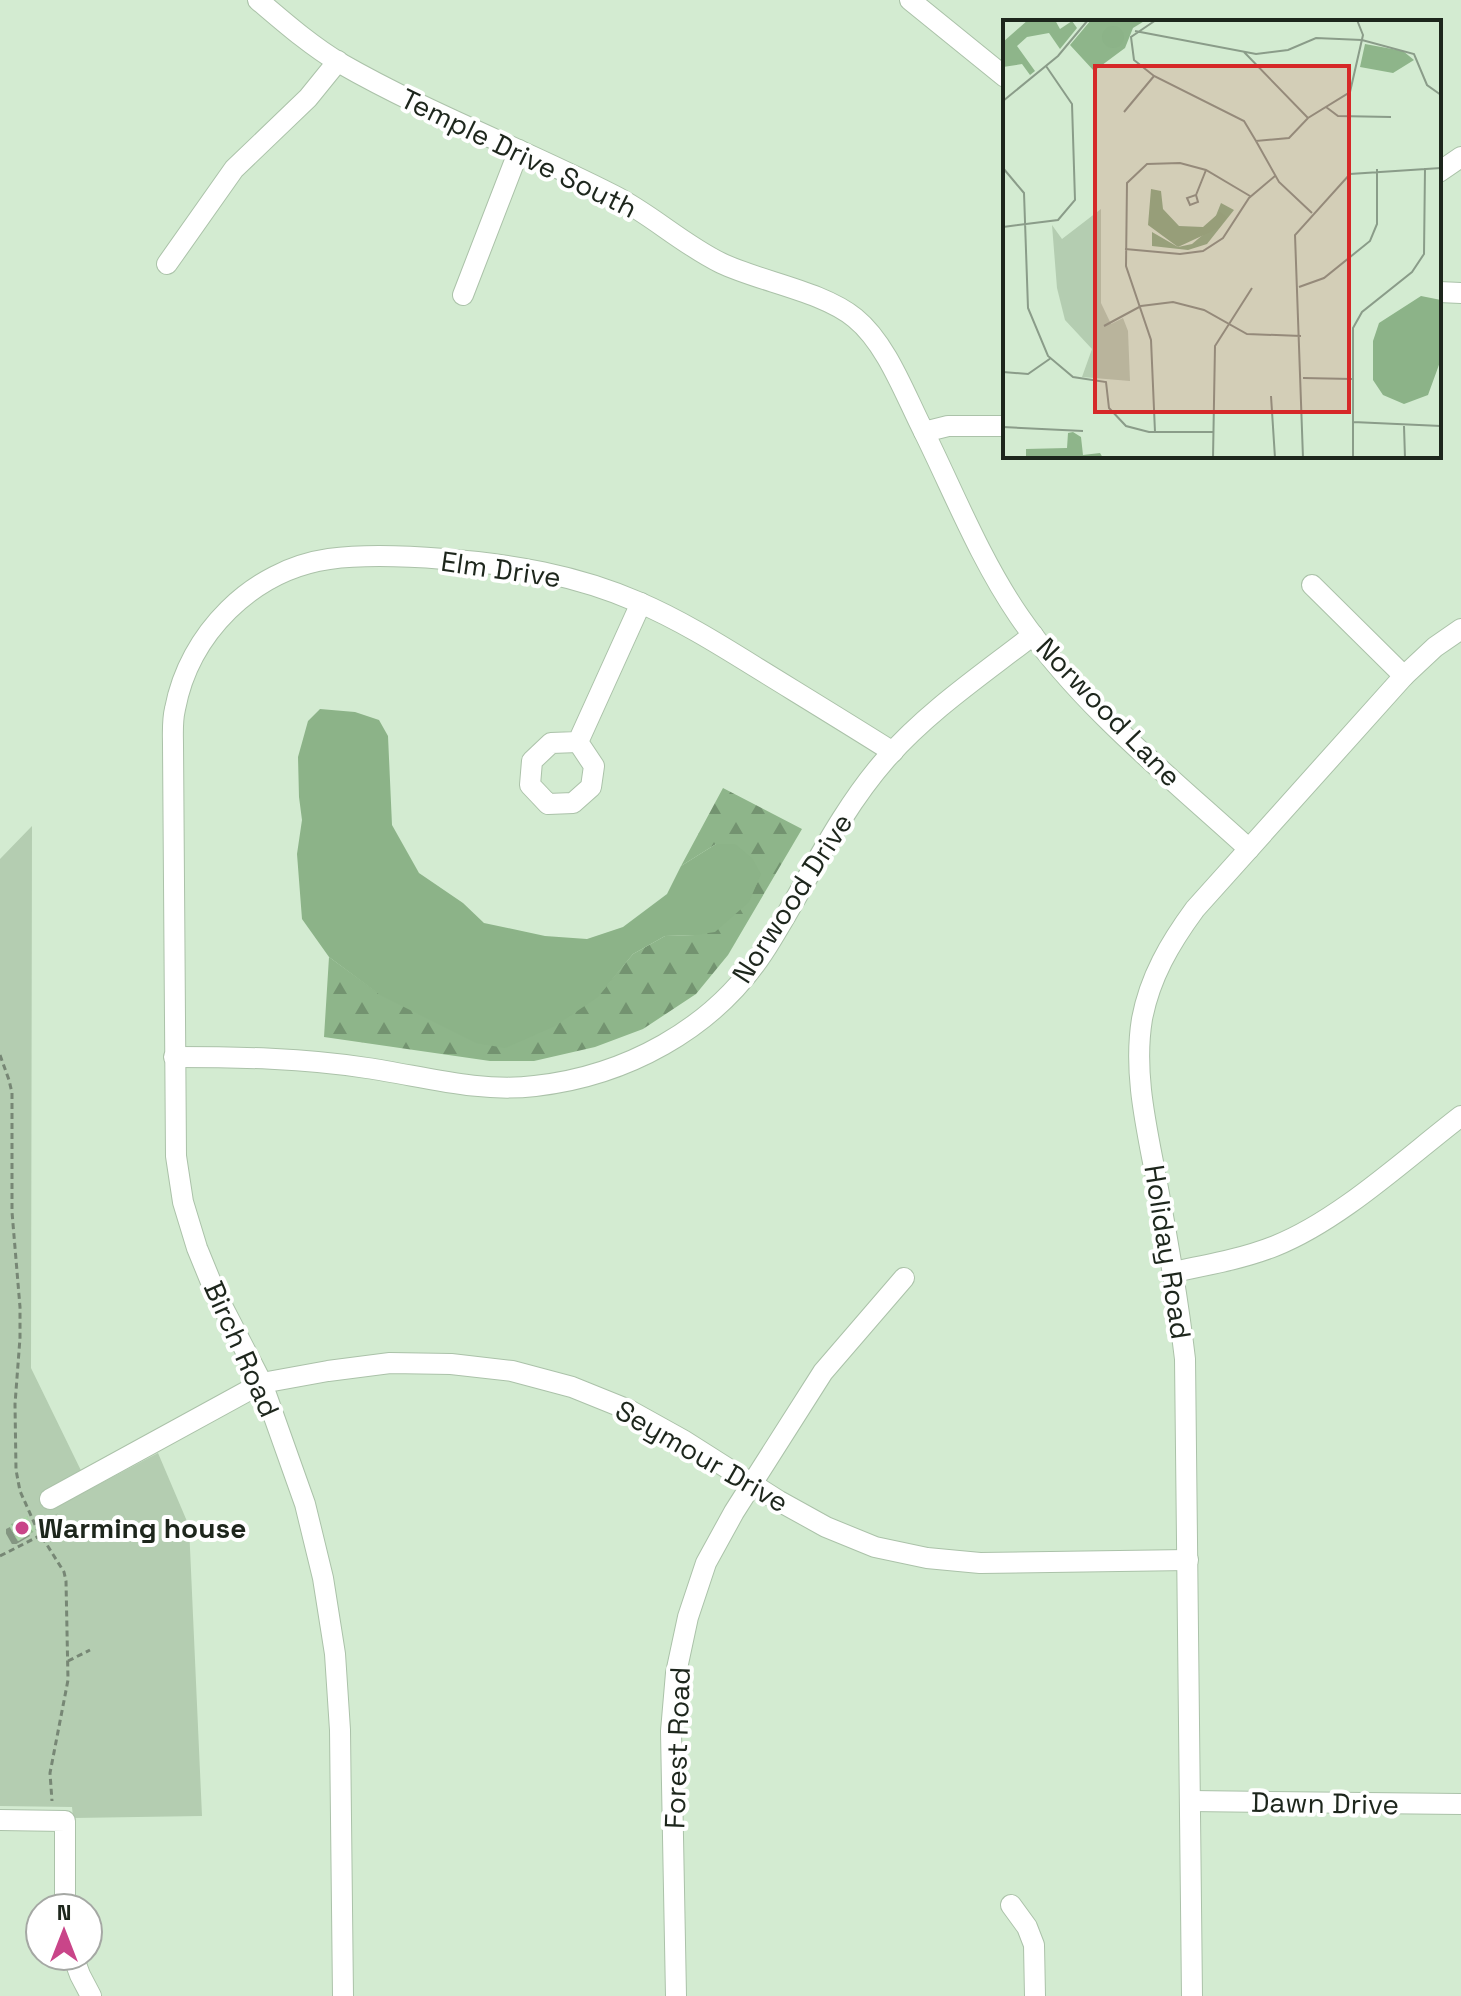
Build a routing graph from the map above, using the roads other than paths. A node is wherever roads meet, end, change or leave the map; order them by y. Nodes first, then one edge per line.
1 (258, 0) edge
2 (910, 0) edge
3 (338, 61) junction
4 (1003, 75) edge
5 (519, 150) junction
6 (1461, 157) edge
7 (1441, 171) edge
8 (167, 264) dead end
9 (1441, 292) edge
10 (1461, 293) edge
11 (463, 295) dead end
12 (1003, 426) edge
13 (924, 432) junction
14 (1312, 585) dead end
15 (641, 603) junction
16 (1461, 629) edge
17 (1033, 635) junction
18 (1404, 676) junction
19 (578, 742) dead end
20 (173, 745) joint
21 (893, 752) junction
22 (1249, 849) junction
23 (174, 1057) junction
24 (1461, 1116) edge
25 (1173, 1272) junction
26 (904, 1278) dead end
27 (262, 1383) junction
28 (752, 1484) junction
29 (50, 1499) dead end
30 (1188, 1560) junction
31 (1190, 1801) junction
32 (1461, 1804) edge
33 (0, 1820) edge
34 (64, 1892) edge
35 (1011, 1905) dead end
36 (79, 1972) edge
37 (91, 1996) edge
38 (343, 1996) edge
39 (676, 1996) edge
40 (1035, 1996) edge
41 (1192, 1996) edge

1 - 3 street, Temple Drive South
2 - 4 street
3 - 5 street, Temple Drive South
3 - 8 street
5 - 11 street
5 - 13 street, Temple Drive South
6 - 7 street
9 - 10 street
12 - 13 street
13 - 17 street, Norwood Lane
14 - 18 street
15 - 19 street
15 - 20 street, Elm Drive
15 - 21 street, Elm Drive
16 - 18 street, Holiday Road
17 - 21 street, Norwood Drive
17 - 22 street, Norwood Lane
18 - 22 street, Holiday Road
20 - 23 street, Birch Road
21 - 23 street, Norwood Drive
22 - 25 street, Holiday Road
23 - 27 street, Birch Road
24 - 25 street
25 - 30 street, Holiday Road
26 - 28 street, Forest Road
27 - 28 street, Seymour Drive
27 - 29 street, Seymour Drive
27 - 38 street, Birch Road
28 - 30 street, Seymour Drive
28 - 39 street, Forest Road
30 - 31 street, Holiday Road
31 - 32 street, Dawn Drive
31 - 41 street, Holiday Road
33 - 34 street
35 - 40 street
36 - 37 street

